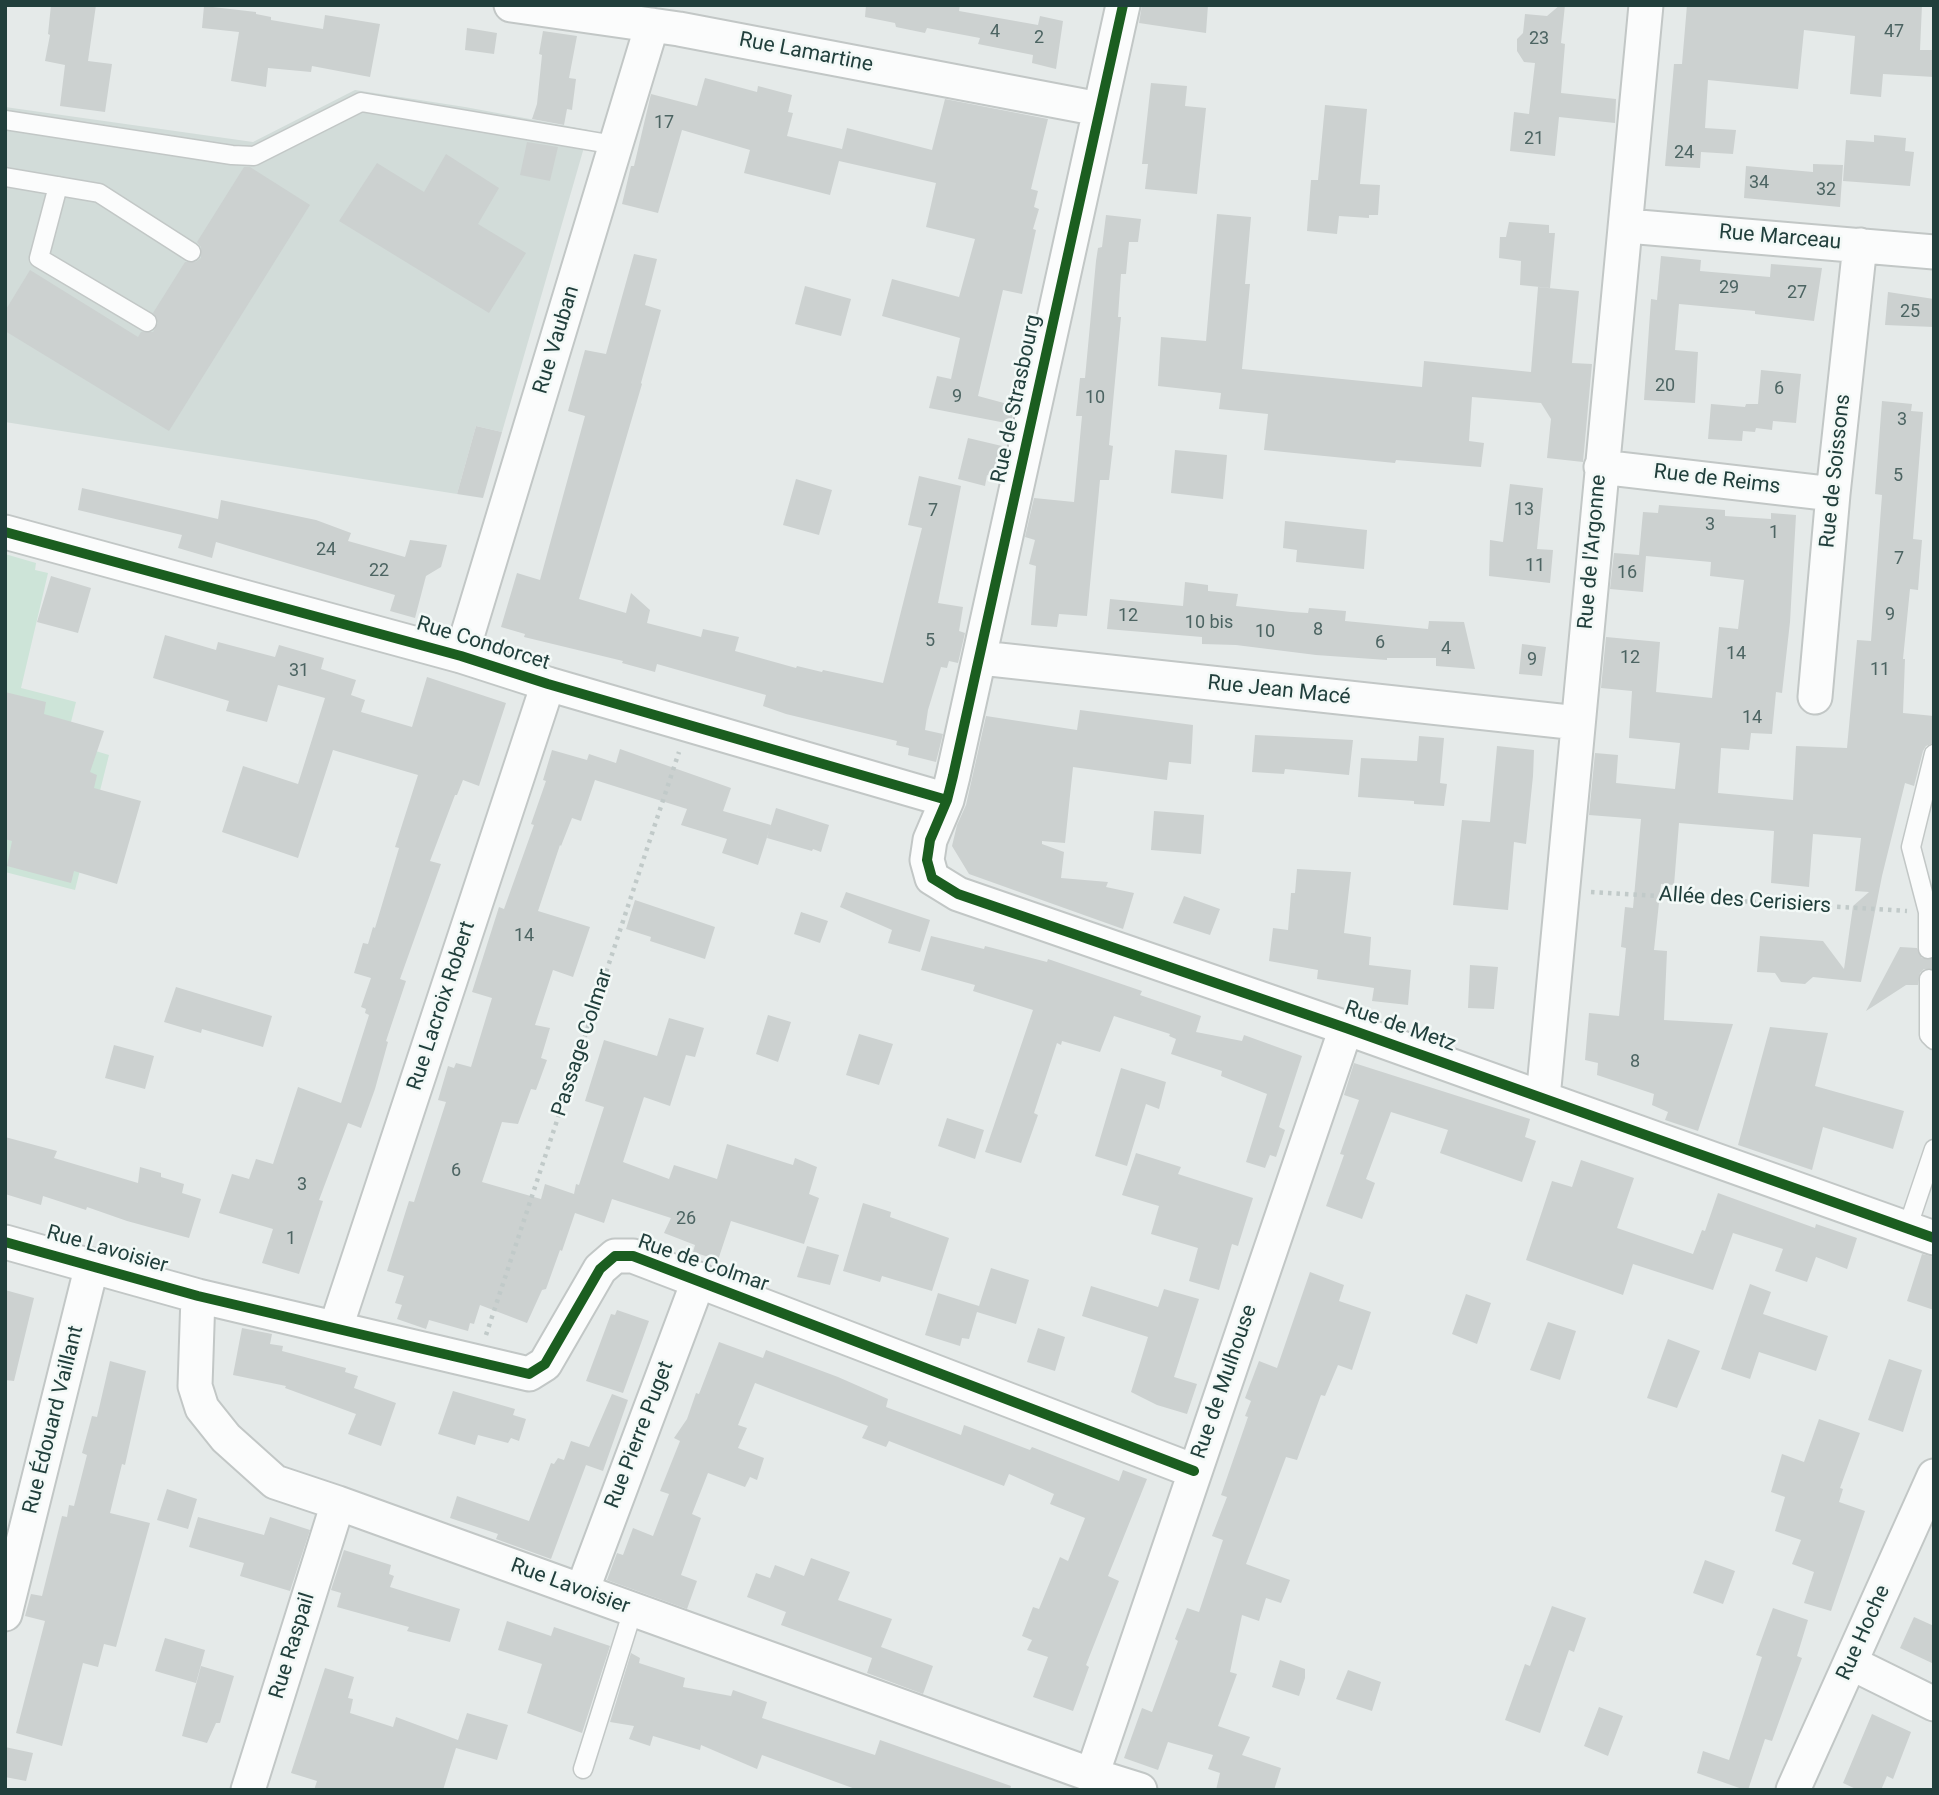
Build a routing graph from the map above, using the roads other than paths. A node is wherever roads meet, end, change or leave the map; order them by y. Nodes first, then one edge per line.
1 (511, 5) edge
2 (1123, 5) edge
3 (1646, 5) edge
4 (652, 25) junction
5 (1099, 109) junction
6 (5, 120) edge
7 (615, 145) junction
8 (5, 177) edge
9 (58, 186) junction
10 (1627, 226) junction
11 (1860, 245) junction
12 (1934, 251) edge
13 (191, 252) dead end
14 (148, 322) dead end
15 (1601, 467) junction
16 (1832, 494) junction
17 (5, 532) edge
18 (461, 656) junction
19 (981, 657) junction
20 (548, 684) junction
21 (1815, 697) dead end
22 (1578, 723) junction
23 (1934, 754) edge
24 (947, 800) junction
25 (1928, 949) dead end
26 (1929, 979) dead end
27 (1346, 1028) junction
28 (1934, 1040) edge
29 (1543, 1098) junction
30 (1934, 1149) edge
31 (1920, 1234) edge
32 (5, 1242) edge
33 (92, 1265) junction
34 (699, 1279) junction
35 (198, 1296) junction
36 (336, 1327) junction
37 (1194, 1471) junction
38 (1934, 1476) edge
39 (338, 1503) junction
40 (582, 1591) junction
41 (633, 1610) junction
42 (5, 1614) edge
43 (1851, 1663) junction
44 (1934, 1704) edge
45 (583, 1769) dead end
46 (1092, 1775) junction
47 (248, 1790) edge
48 (1140, 1790) edge
49 (1793, 1790) edge

1 - 4 street, Rue Lamartine
2 - 5 street, Rue de Strasbourg
3 - 10 street, Rue de l'Argonne
4 - 5 street, Rue Lamartine
4 - 7 street, Rue Vauban
5 - 19 street, Rue de Strasbourg
6 - 7 lane
7 - 18 street, Rue Vauban
8 - 9 lane
9 - 13 lane
9 - 14 lane
10 - 11 street, Rue Marceau
10 - 15 street, Rue de l'Argonne
11 - 12 street, Rue Marceau
11 - 16 street, Rue de Soissons
15 - 16 street, Rue de Reims
15 - 22 street, Rue de l'Argonne
16 - 21 street, Rue de Soissons
17 - 18 street, Rue Condorcet
18 - 20 street, Rue Condorcet
19 - 22 street, Rue Jean Macé
19 - 24 street, Rue de Strasbourg
20 - 24 street, Rue Condorcet
20 - 36 street, Rue Lacroix Robert
22 - 29 street, Rue de l'Argonne
23 - 25 lane
24 - 27 street, Rue de Metz
26 - 28 lane
27 - 29 street, Rue de Metz
27 - 37 street, Rue de Mulhouse
29 - 31 street, Rue de Metz
30 - 31 lane
32 - 33 street, Rue Lavoisier
33 - 35 street, Rue Lavoisier
33 - 42 street, Rue Édouard Vaillant
34 - 36 street, Rue de Colmar
34 - 37 street, Rue de Colmar
34 - 40 street, Rue Pierre Puget
35 - 36 street, Rue de Colmar
35 - 39 street, Rue Lavoisier
37 - 46 street, Rue de Mulhouse
38 - 43 street, Rue Hoche
39 - 40 street, Rue Lavoisier
39 - 47 street, Rue Raspail
40 - 41 street, Rue Lavoisier
41 - 45 lane
41 - 46 street, Rue Lavoisier
43 - 44 street
43 - 49 street, Rue Hoche
46 - 48 street, Rue Lavoisier

